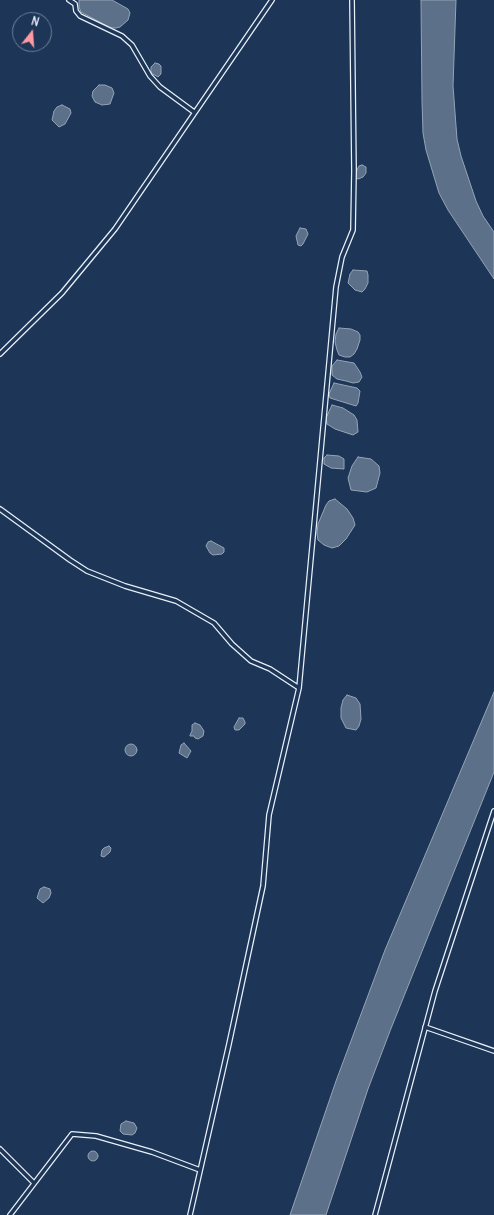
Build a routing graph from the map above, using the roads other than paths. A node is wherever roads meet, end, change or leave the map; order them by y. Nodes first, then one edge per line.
1 (69, 0) edge
2 (272, 0) edge
3 (352, 0) edge
4 (194, 112) junction
5 (0, 354) edge
6 (0, 509) edge
7 (300, 688) junction
8 (494, 811) edge
9 (425, 1027) junction
10 (494, 1051) edge
11 (0, 1149) edge
12 (200, 1170) junction
13 (34, 1183) junction
14 (10, 1215) edge
15 (190, 1215) edge
16 (375, 1215) edge

1 - 4 street
2 - 4 street
3 - 7 street
4 - 5 street
6 - 7 street
7 - 12 street
8 - 9 street
9 - 10 street
9 - 16 street
11 - 13 street
12 - 13 street
12 - 15 street
13 - 14 street

